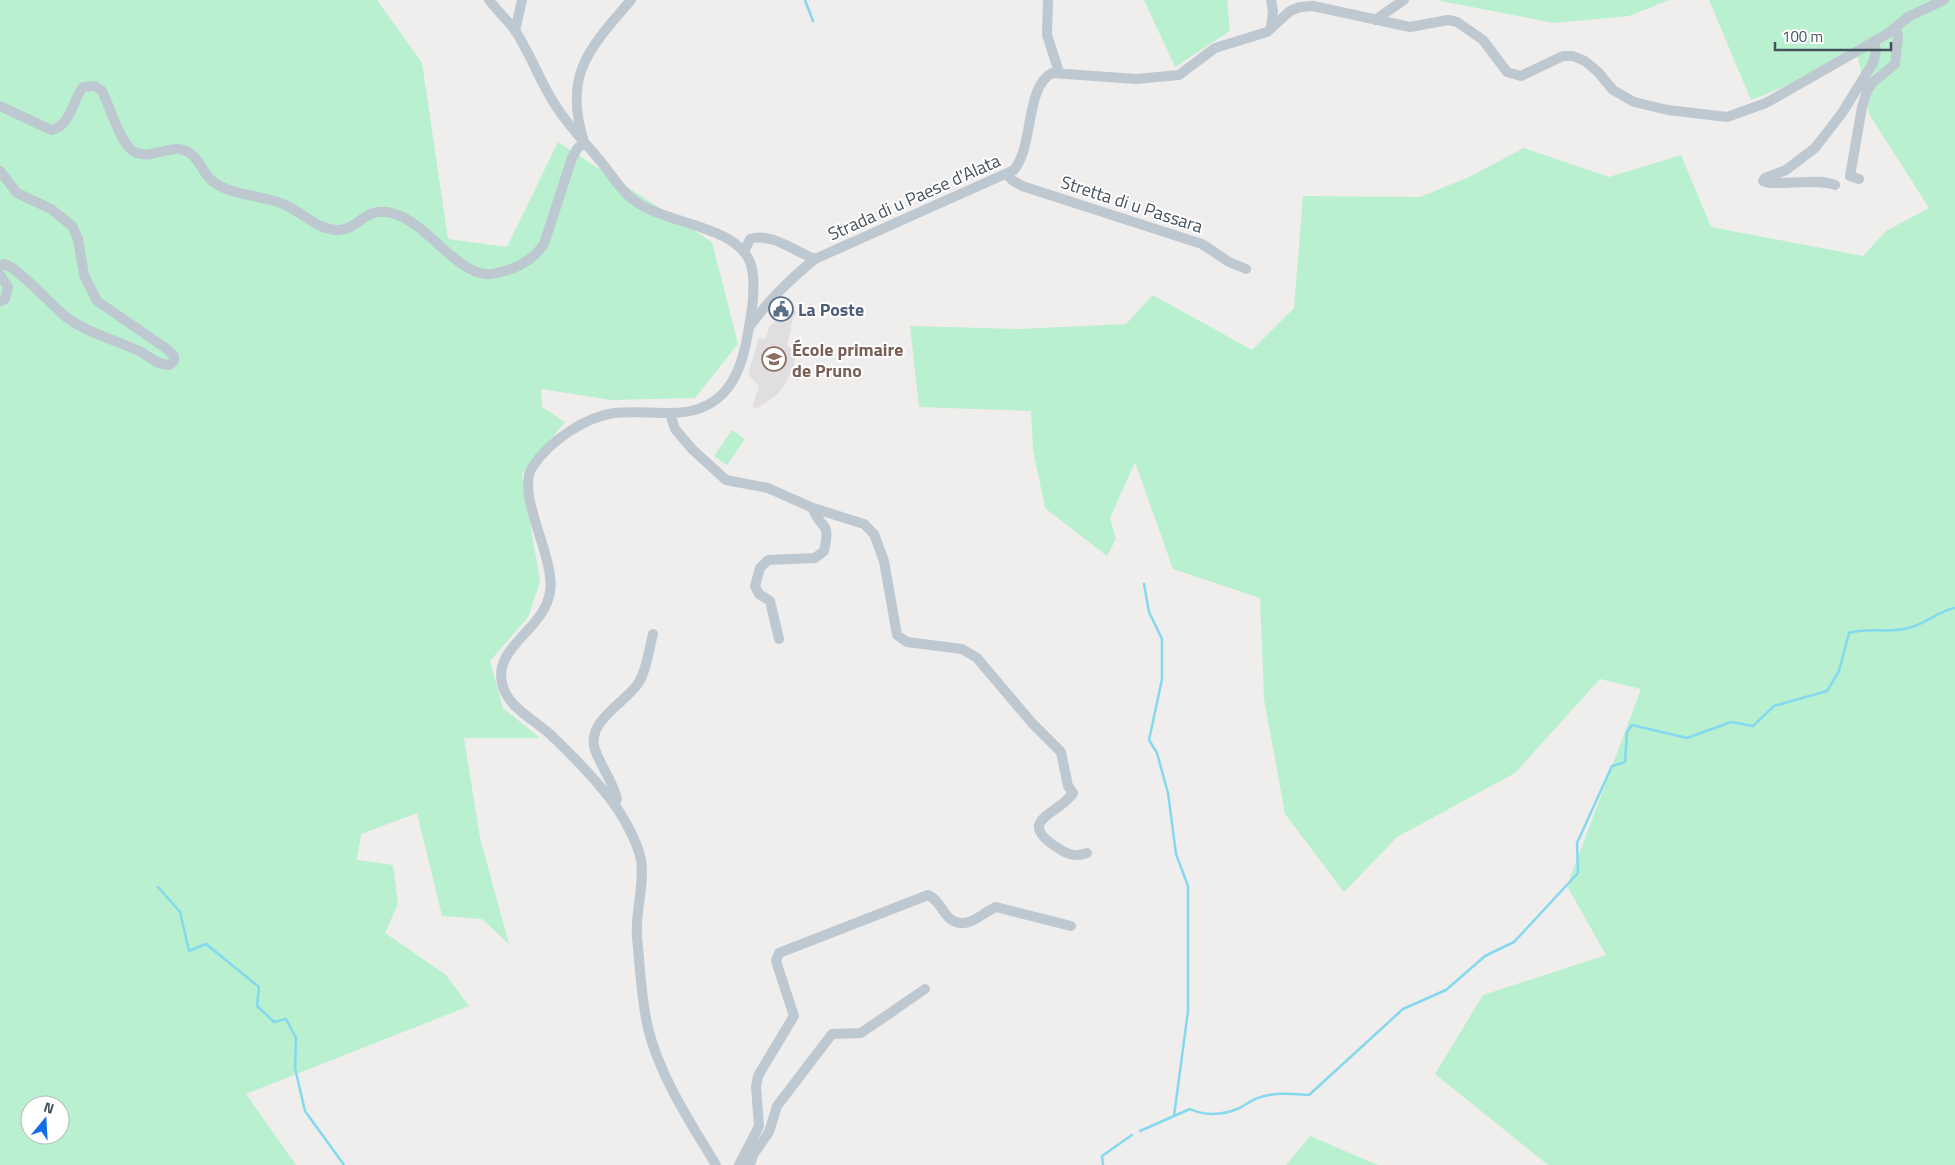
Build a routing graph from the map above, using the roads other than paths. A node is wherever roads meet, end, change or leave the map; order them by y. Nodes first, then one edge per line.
1 (489, 0) edge
2 (522, 0) edge
3 (631, 0) edge
4 (1048, 0) edge
5 (1271, 0) edge
6 (1404, 0) edge
7 (1944, 0) edge
8 (1375, 20) junction
9 (1896, 27) junction
10 (1271, 28) junction
11 (515, 31) junction
12 (1874, 41) junction
13 (1059, 72) junction
14 (0, 106) edge
15 (584, 142) junction
16 (0, 171) edge
17 (1007, 174) junction
18 (1859, 178) dead end
19 (1835, 185) dead end
20 (713, 232) junction
21 (750, 239) junction
22 (744, 252) junction
23 (815, 259) junction
24 (0, 266) edge
25 (1246, 269) dead end
26 (0, 275) edge
27 (0, 301) edge
28 (749, 328) junction
29 (670, 414) junction
30 (814, 508) junction
31 (653, 634) dead end
32 (779, 639) dead end
33 (614, 804) junction
34 (1087, 853) dead end
35 (1071, 926) dead end
36 (925, 989) dead end
37 (716, 1165) edge
38 (739, 1165) edge
39 (750, 1165) edge

1 - 11 street
2 - 11 street
3 - 15 street
4 - 13 street
5 - 10 street
6 - 8 street
7 - 9 street
8 - 10 street
8 - 12 street
9 - 12 street
9 - 18 street
10 - 13 street
11 - 15 street
12 - 19 street
13 - 17 street, Strada di u Paese d'Alata
14 - 15 street
15 - 20 street
16 - 24 street
17 - 23 street, Strada di u Paese d'Alata
17 - 25 street, Stretta di u Passara
20 - 21 street
20 - 22 street
21 - 22 street
21 - 23 street
22 - 28 street
23 - 28 street, Strada di u Paese d'Alata
26 - 27 street
28 - 29 street
29 - 30 street
29 - 33 street
30 - 32 street
30 - 34 street
31 - 33 street
33 - 37 street
35 - 38 street
36 - 39 street

